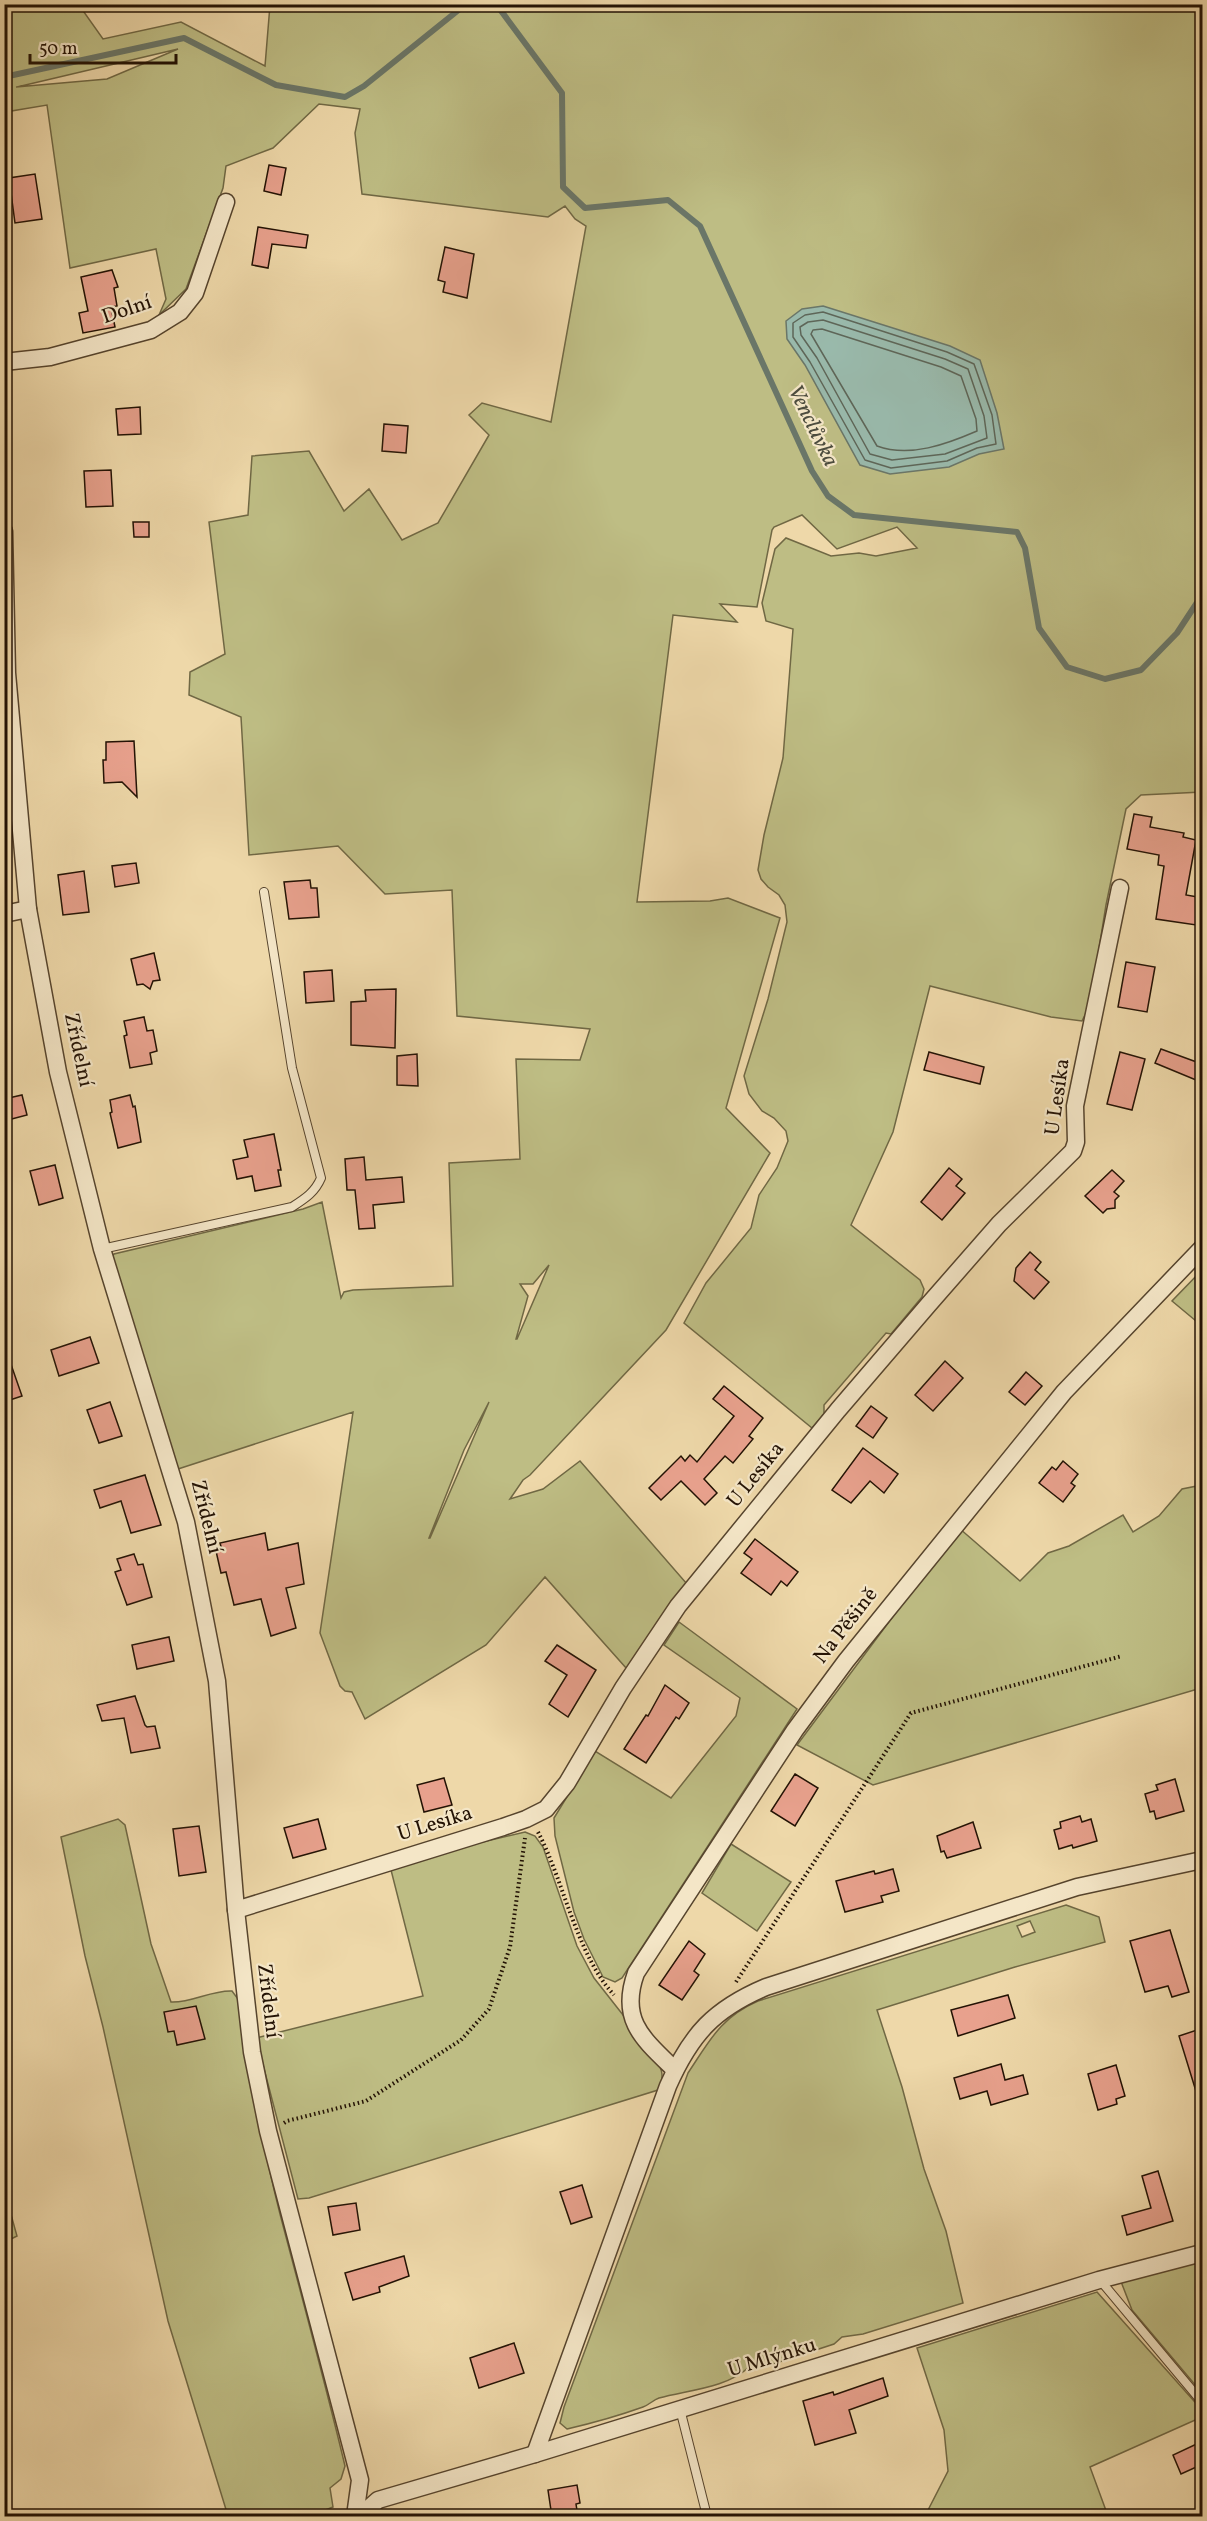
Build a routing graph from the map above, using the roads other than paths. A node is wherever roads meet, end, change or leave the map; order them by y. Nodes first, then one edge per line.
1 (226, 202) dead end
2 (4, 362) edge
3 (4, 531) edge
4 (1120, 888) dead end
5 (264, 892) dead end
6 (28, 909) junction
7 (4, 914) edge
8 (1203, 1248) edge
9 (102, 1249) junction
10 (1203, 1860) edge
11 (236, 1910) junction
12 (675, 2070) junction
13 (1203, 2253) edge
14 (1100, 2280) junction
15 (1203, 2402) edge
16 (680, 2409) junction
17 (536, 2454) junction
18 (355, 2517) edge
19 (360, 2517) edge
20 (707, 2517) edge

1 - 2 street, Dolní
3 - 6 street, Zřídelní
4 - 11 street, U Lesíka
5 - 9 lane
6 - 7 street
6 - 9 street, Zřídelní
8 - 12 street, Na Pěšině
9 - 11 street, Zřídelní
10 - 12 street
11 - 18 street, Zřídelní
12 - 17 street
13 - 14 street, U Mlýnku
14 - 15 lane
14 - 16 street, U Mlýnku
16 - 17 street, U Mlýnku
16 - 20 lane
17 - 19 street, U Mlýnku

